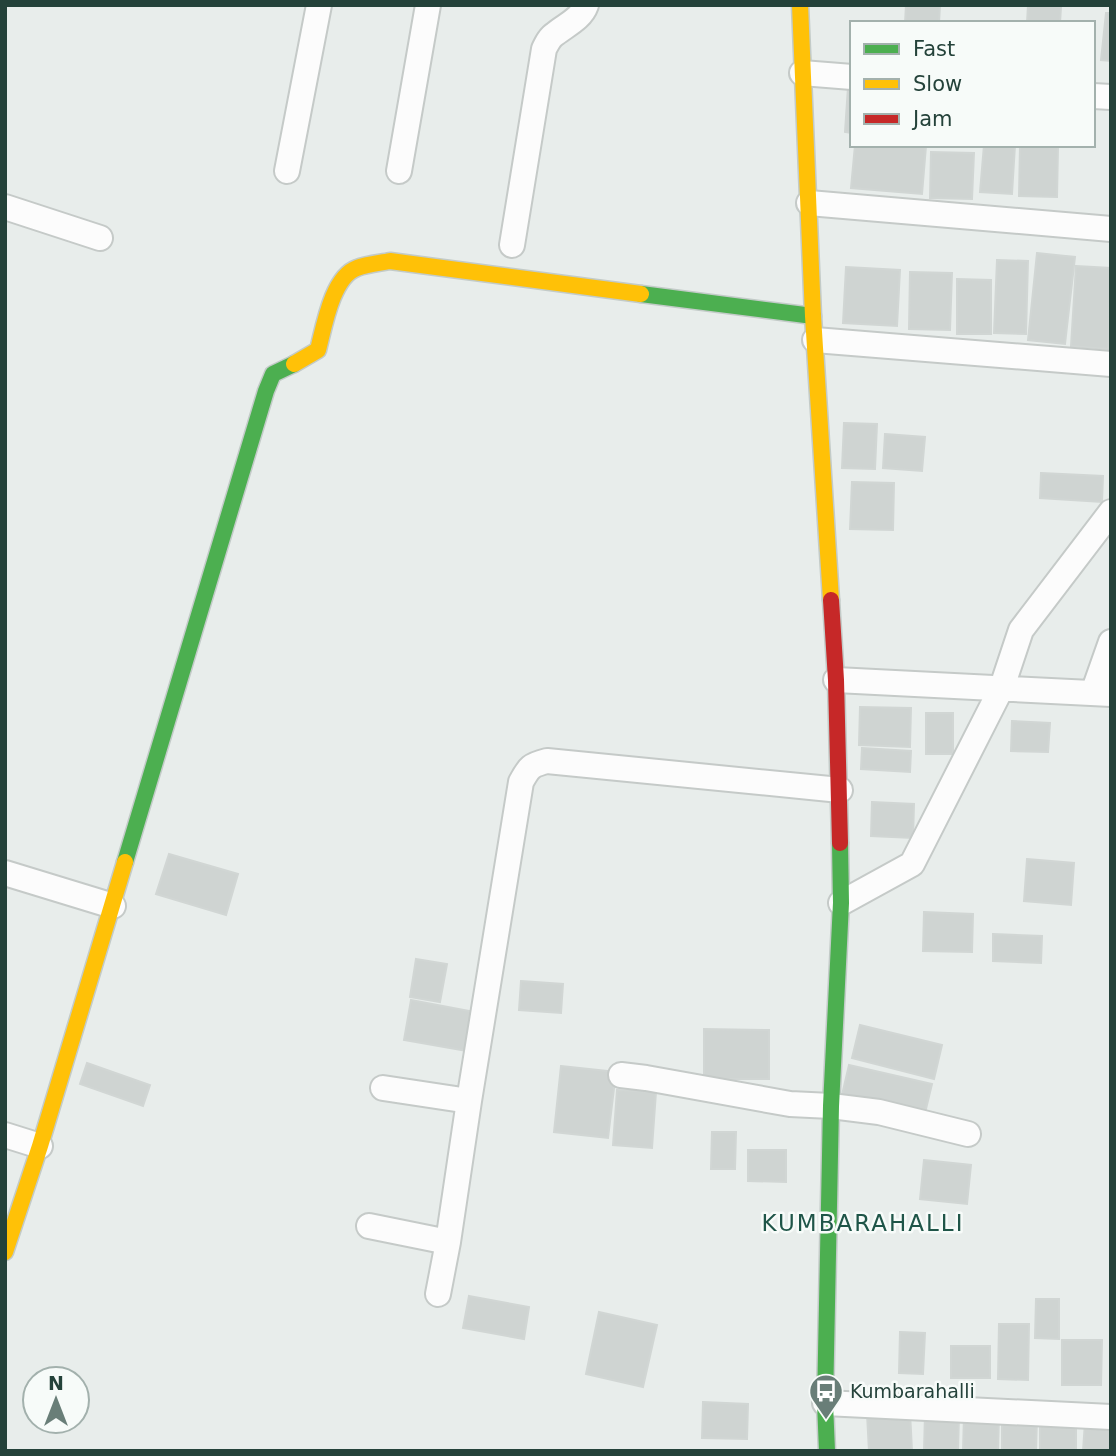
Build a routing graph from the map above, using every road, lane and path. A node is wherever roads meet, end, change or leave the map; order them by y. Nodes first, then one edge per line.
1 (320, 5) edge
2 (428, 5) edge
3 (586, 5) edge
4 (800, 5) edge
5 (802, 73) junction
6 (850, 77) edge
7 (287, 170) dead end
8 (399, 170) dead end
9 (809, 203) junction
10 (5, 207) edge
11 (1111, 229) edge
12 (100, 238) dead end
13 (512, 245) dead end
14 (814, 328) junction
15 (1111, 364) edge
16 (1111, 512) edge
17 (1111, 642) edge
18 (836, 680) junction
19 (1002, 688) junction
20 (1102, 694) edge
21 (840, 790) junction
22 (5, 873) edge
23 (841, 903) junction
24 (113, 906) junction
25 (621, 1076) dead end
26 (383, 1088) dead end
27 (469, 1101) junction
28 (831, 1106) junction
29 (968, 1134) dead end
30 (5, 1135) edge
31 (40, 1146) junction
32 (369, 1226) dead end
33 (449, 1242) junction
34 (5, 1252) edge
35 (438, 1294) dead end
36 (825, 1403) junction
37 (1111, 1417) edge
38 (827, 1451) edge

1 - 7 street
2 - 8 street
3 - 13 street
4 - 5 street
5 - 6 street
5 - 9 street
9 - 11 street
9 - 14 street
10 - 12 street
14 - 15 street
14 - 18 street
14 - 24 street
16 - 19 street
17 - 20 street
18 - 19 street
18 - 21 street
19 - 20 street
19 - 23 street
21 - 23 street
21 - 27 street
22 - 24 street
23 - 28 street
24 - 31 street
25 - 28 street
26 - 27 street
27 - 33 street
28 - 29 street
28 - 36 street
30 - 31 street
31 - 34 street
32 - 33 street
33 - 35 street
36 - 37 street
36 - 38 street

